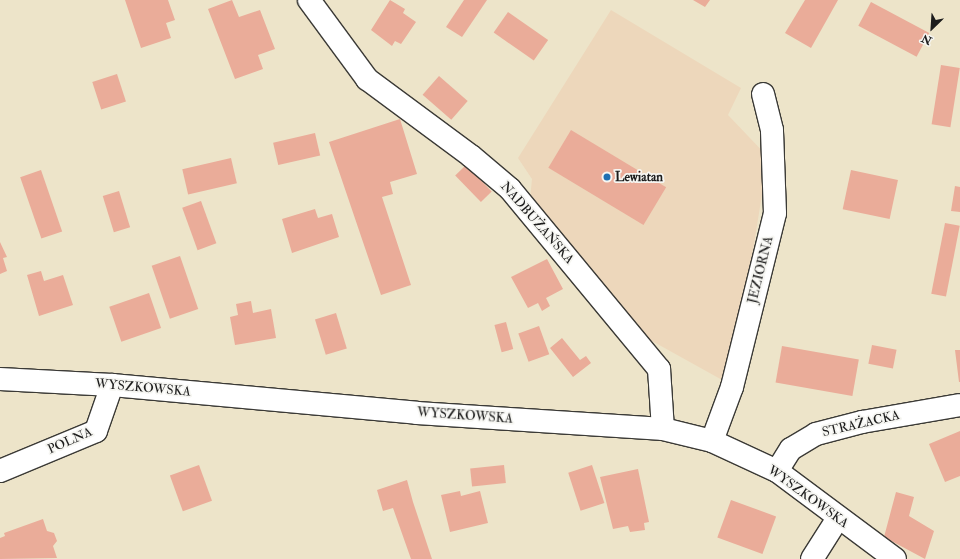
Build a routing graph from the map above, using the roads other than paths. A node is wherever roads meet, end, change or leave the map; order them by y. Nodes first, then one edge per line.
1 (309, 0) edge
2 (763, 94) dead end
3 (0, 379) edge
4 (112, 385) junction
5 (960, 404) edge
6 (663, 429) junction
7 (712, 441) junction
8 (0, 471) edge
9 (777, 471) junction
10 (838, 518) junction
11 (812, 559) edge
12 (895, 559) edge

1 - 6 street, NADBUŻAŃSKA
2 - 7 street, JEZIORNA
3 - 4 street, WYSZKOWSKA
4 - 6 street, WYSZKOWSKA
4 - 8 street, POLNA
5 - 9 street, STRAŻACKA
6 - 7 street, WYSZKOWSKA
7 - 9 street, WYSZKOWSKA
9 - 10 street, WYSZKOWSKA
10 - 11 street
10 - 12 street, WYSZKOWSKA

